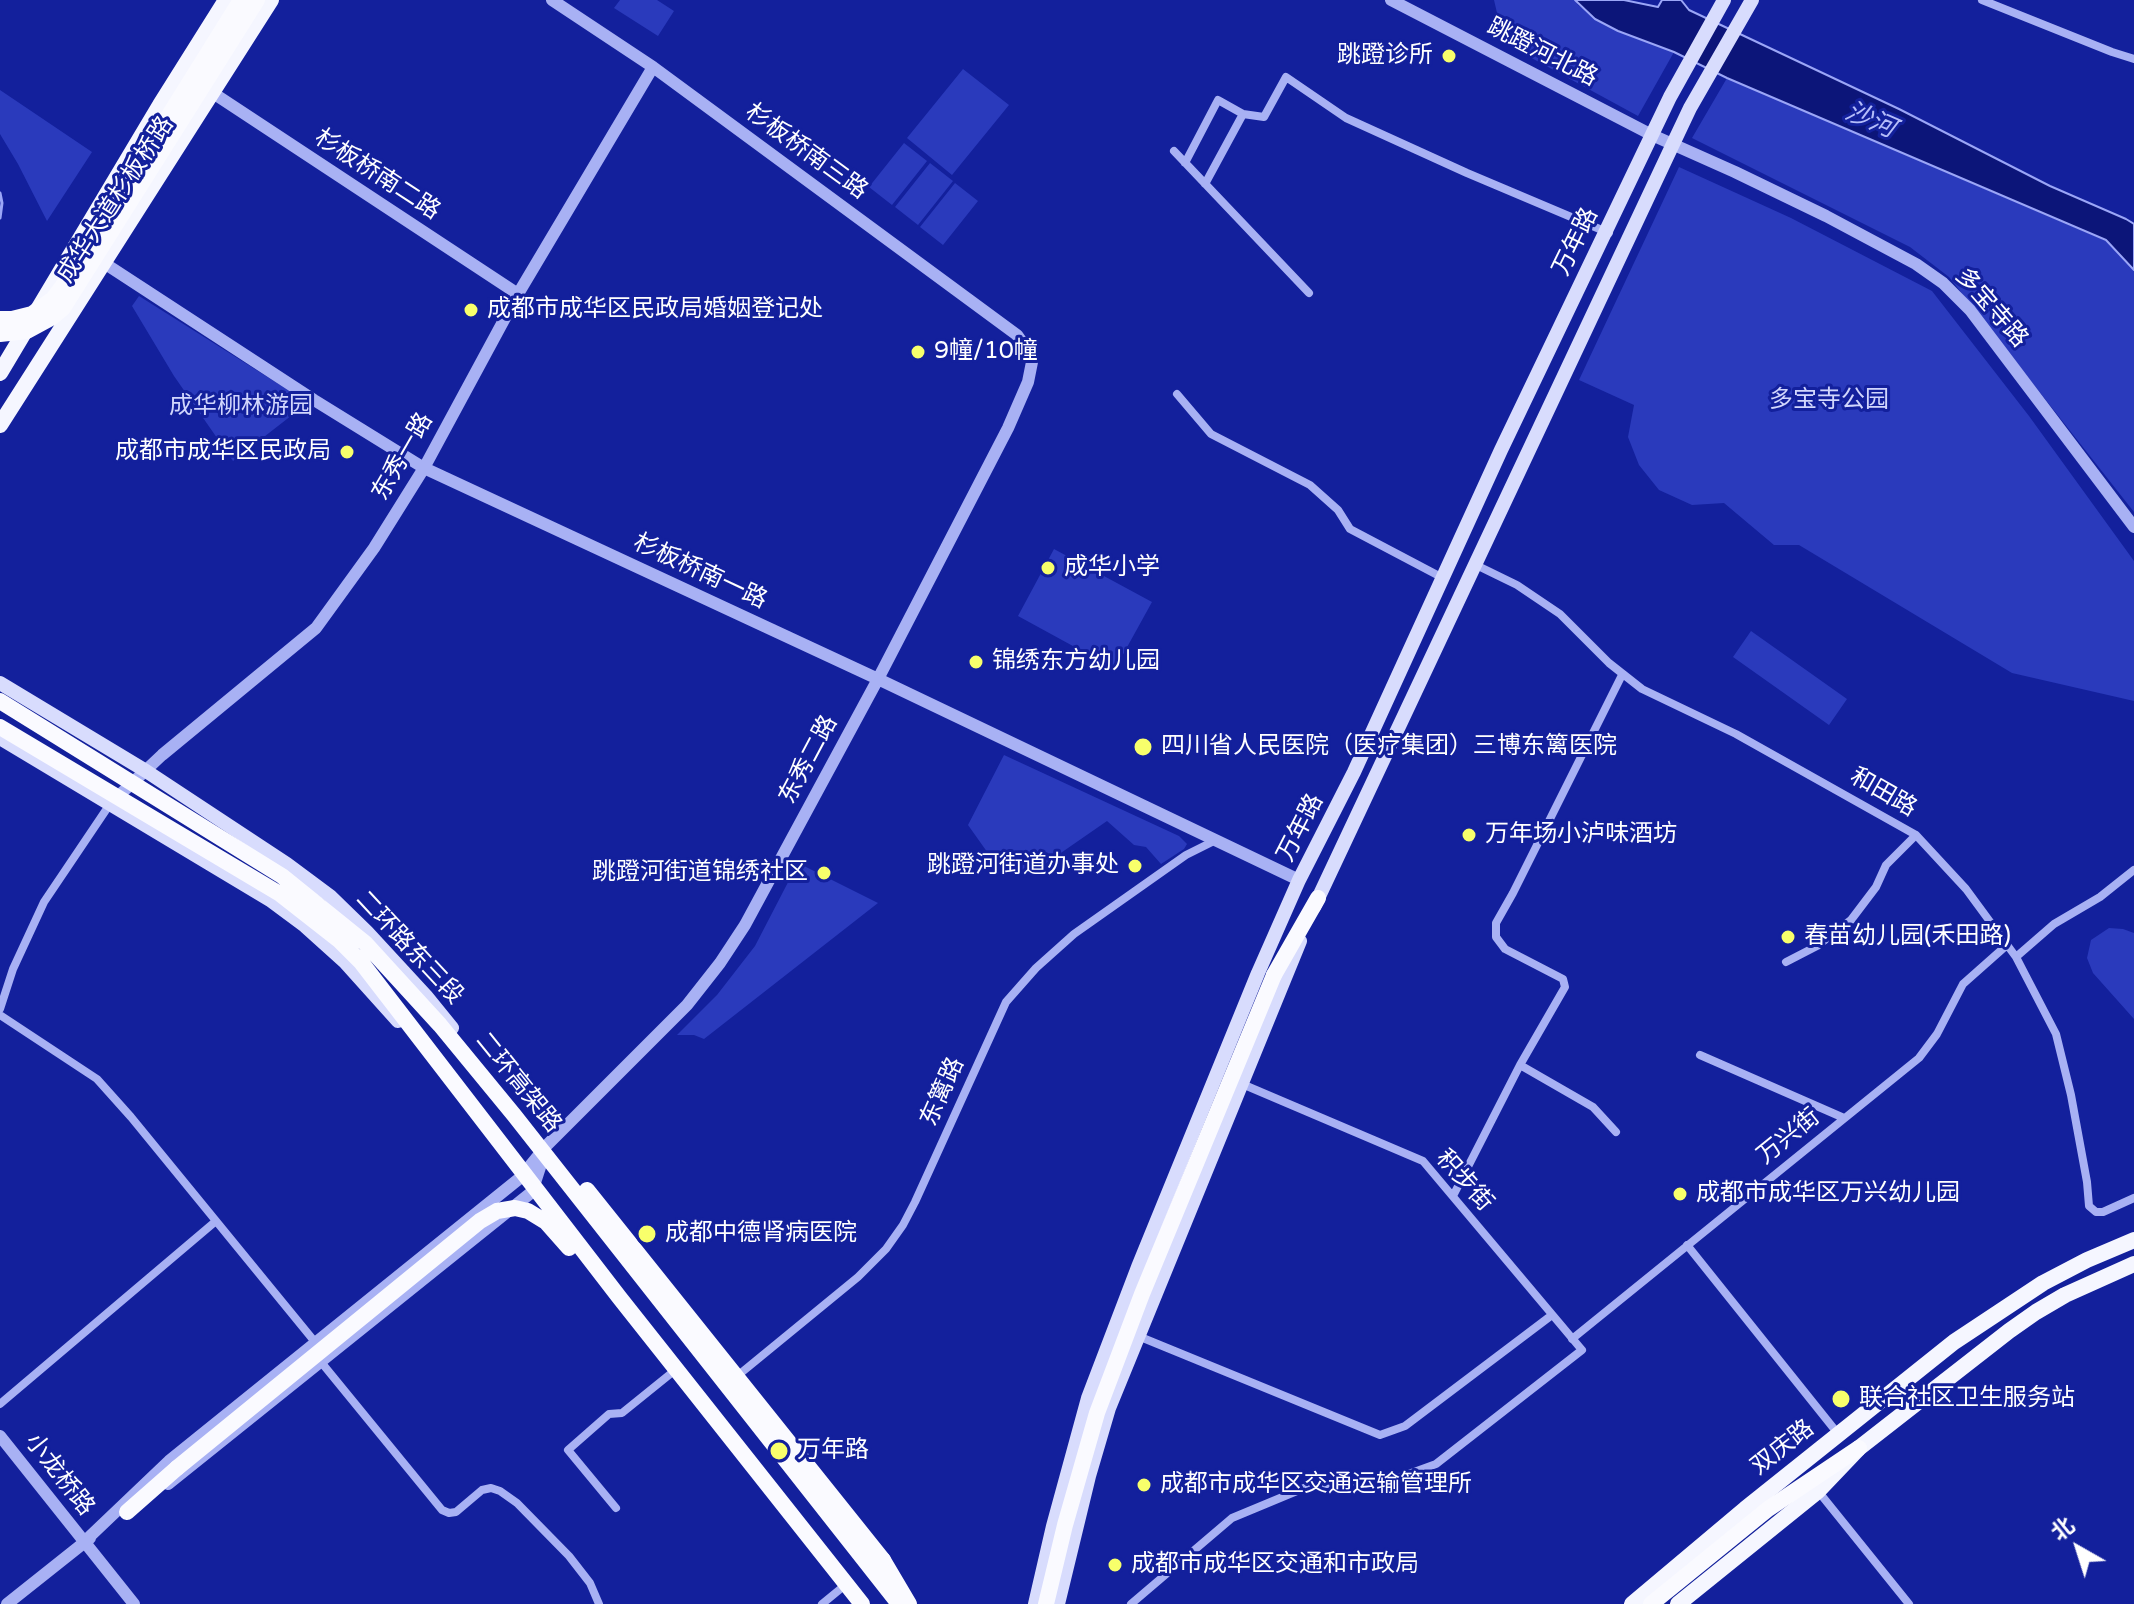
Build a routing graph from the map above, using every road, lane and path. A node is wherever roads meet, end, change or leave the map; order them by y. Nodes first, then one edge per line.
1 (226, 0) edge
2 (241, 0) edge
3 (257, 0) edge
4 (271, 0) edge
5 (552, 0) edge
6 (1391, 0) edge
7 (1724, 0) edge
8 (1752, 0) edge
9 (1982, 0) edge
10 (2134, 59) edge
11 (653, 67) junction
12 (213, 93) junction
13 (1243, 114) junction
14 (1652, 135) junction
15 (1673, 144) junction
16 (1174, 151) dead end
17 (1185, 163) junction
18 (1205, 184) junction
19 (1608, 233) junction
20 (104, 263) junction
21 (1309, 293) dead end
22 (518, 294) junction
23 (0, 319) edge
24 (0, 334) edge
25 (1026, 348) joint
26 (0, 373) edge
27 (1177, 394) dead end
28 (0, 425) edge
29 (424, 468) junction
30 (2134, 527) edge
31 (1476, 565) junction
32 (1443, 578) junction
33 (1622, 675) junction
34 (878, 679) junction
35 (0, 683) edge
36 (0, 701) edge
37 (0, 727) edge
38 (0, 738) edge
39 (146, 771) junction
40 (110, 804) junction
41 (1916, 835) junction
42 (1216, 840) junction
43 (2134, 870) edge
44 (1299, 880) junction
45 (1318, 898) junction
46 (2007, 945) junction
47 (2016, 957) junction
48 (1786, 962) dead end
49 (0, 1012) edge
50 (1700, 1055) dead end
51 (1520, 1065) junction
52 (1242, 1084) junction
53 (1844, 1118) junction
54 (1616, 1132) dead end
55 (540, 1142) junction
56 (520, 1178) junction
57 (532, 1192) junction
58 (1453, 1196) junction
59 (2134, 1198) edge
60 (216, 1221) junction
61 (2134, 1240) edge
62 (1687, 1245) junction
63 (2134, 1264) edge
64 (1138, 1267) junction
65 (1162, 1276) junction
66 (619, 1297) junction
67 (1552, 1315) junction
68 (1137, 1336) junction
69 (1572, 1339) junction
70 (315, 1342) junction
71 (321, 1362) junction
72 (674, 1371) junction
73 (727, 1383) junction
74 (0, 1404) edge
75 (1839, 1435) junction
76 (3, 1445) edge
77 (1859, 1448) junction
78 (1818, 1491) junction
79 (616, 1508) dead end
80 (127, 1512) junction
81 (84, 1542) junction
82 (844, 1586) junction
83 (7, 1604) edge
84 (134, 1604) edge
85 (599, 1604) edge
86 (822, 1604) edge
87 (860, 1604) edge
88 (904, 1604) edge
89 (1035, 1604) edge
90 (1046, 1604) edge
91 (1058, 1604) edge
92 (1131, 1604) edge
93 (1632, 1604) edge
94 (1651, 1604) edge
95 (1678, 1604) edge
96 (1909, 1604) edge

1 - 26 main road, 成华大道杉板桥路
2 - 23 highway, bridge
3 - 24 highway, bridge
4 - 12 main road, 成华大道杉板桥路
5 - 11 street, 杉板桥南三路
6 - 14 street, 跳蹬河北路
7 - 14 main road, 万年路
8 - 15 main road, 万年路
9 - 10 street
11 - 22 street, 东秀一路
11 - 25 street, 杉板桥南三路
12 - 20 main road, 成华大道杉板桥路
12 - 22 street, 杉板桥南二路
13 - 17 street
13 - 18 street
13 - 19 street
14 - 15 street, 跳蹬河北路
14 - 19 main road, 万年路
15 - 30 street, 多宝寺路
15 - 31 main road, 万年路
16 - 17 street
17 - 18 street
18 - 21 street
19 - 32 main road, 万年路
20 - 28 main road, 成华大道杉板桥路
20 - 29 street, 杉板桥南一路
22 - 29 street, 东秀一路
25 - 34 street, 东秀二路
27 - 32 street
29 - 34 street, 杉板桥南一路
29 - 39 street, 东秀一路
31 - 33 street, 和田路
31 - 45 main road, 万年路
32 - 44 main road, 万年路
33 - 41 street, 和田路
33 - 51 street
34 - 42 street, 杉板桥南一路
34 - 55 street, 东秀二路
35 - 39 main road, 二环路东三段
36 - 55 highway, 二环高架路, bridge
37 - 66 highway, 二环高架路, bridge
38 - 40 main road
39 - 40 street, 东秀一路
39 - 55 main road, 二环路东三段
40 - 49 street
40 - 56 main road
41 - 46 street, 和田路
41 - 48 street
42 - 44 street, 杉板桥南一路
42 - 73 street, 东篱路
43 - 47 street
44 - 64 main road, 万年路
45 - 52 main road, 万年路
45 - 90 highway, bridge
46 - 47 street, 和田路
46 - 53 street, 万兴街
47 - 59 street, 和田路
49 - 60 street
50 - 53 street
51 - 54 street
51 - 58 street
52 - 58 street, 积步街
52 - 65 main road, 万年路
53 - 62 street, 万兴街
55 - 56 street, 东秀二路
55 - 57 street
55 - 73 main road, 二环路东三段
55 - 88 highway, 二环高架路, bridge
55 - 88 highway, bridge
56 - 57 main road
56 - 70 street, 东秀二路
57 - 71 street
57 - 72 main road
58 - 67 street, 积步街
60 - 70 street
60 - 74 street
61 - 75 main road, 双庆路
62 - 69 street, 万兴街
62 - 75 street
63 - 77 main road, 双庆路
64 - 65 main road
64 - 89 main road, 万年路
65 - 68 main road, 万年路
66 - 80 highway, bridge
66 - 87 highway, 二环高架路, bridge
67 - 68 street
67 - 69 street, 积步街
68 - 91 main road, 万年路
69 - 92 street
70 - 81 street, 东秀二路
71 - 80 street
71 - 85 street
72 - 79 street
72 - 82 main road
73 - 88 main road, 二环路东三段
75 - 93 main road, 双庆路
76 - 81 street, 小龙桥路
77 - 78 main road, 双庆路
77 - 94 highway
78 - 95 main road, 双庆路
78 - 96 street
80 - 81 street
81 - 83 street
81 - 84 street, 小龙桥路
82 - 86 street
82 - 87 main road

